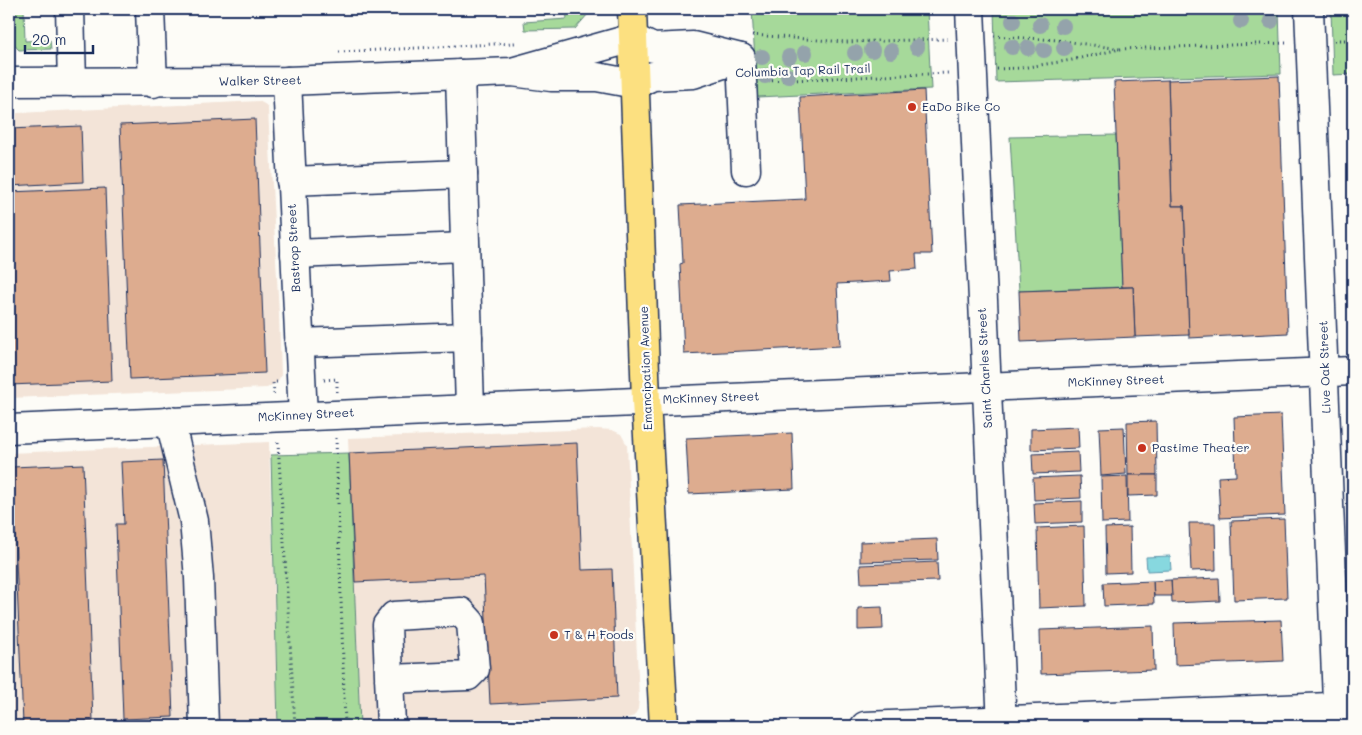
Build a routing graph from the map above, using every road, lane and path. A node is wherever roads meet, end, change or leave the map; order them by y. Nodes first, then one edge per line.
1 (70, 9) edge
2 (150, 9) edge
3 (632, 9) edge
4 (970, 9) edge
5 (1309, 9) edge
6 (995, 36) dead end
7 (633, 38) junction
8 (933, 40) dead end
9 (1339, 40) dead end
10 (1353, 40) edge
11 (1276, 44) dead end
12 (1120, 49) junction
13 (744, 58) junction
14 (999, 69) dead end
15 (512, 72) junction
16 (460, 74) junction
17 (940, 74) dead end
18 (287, 80) junction
19 (9, 82) edge
20 (72, 82) junction
21 (153, 83) junction
22 (635, 84) junction
23 (746, 170) dead end
24 (463, 174) junction
25 (291, 181) junction
26 (465, 247) junction
27 (295, 254) junction
28 (468, 337) junction
29 (299, 343) junction
30 (1353, 371) edge
31 (1324, 372) junction
32 (985, 386) junction
33 (646, 400) junction
34 (470, 408) junction
35 (303, 416) junction
36 (170, 421) junction
37 (9, 429) edge
38 (278, 440) dead end
39 (337, 445) dead end
40 (390, 679) dead end
41 (1343, 713) edge
42 (1001, 723) edge
43 (204, 726) edge
44 (295, 726) edge
45 (345, 726) edge
46 (391, 726) edge
47 (664, 726) edge
48 (865, 726) edge

1 - 20 street
2 - 21 street
3 - 7 main road, Emancipation Avenue
4 - 32 street, Saint Charles Street
5 - 31 street, Live Oak Street
6 - 12 path
7 - 13 street
7 - 15 street, Walker Street
7 - 22 main road, Emancipation Avenue
8 - 13 path
9 - 10 path
11 - 12 path
12 - 14 path
13 - 17 path, Columbia Tap Rail Trail
13 - 22 street
13 - 23 street
15 - 16 street, Walker Street
15 - 22 street, Walker Street
16 - 18 street, Walker Street
16 - 24 street
18 - 21 street, Walker Street
18 - 25 street, Bastrop Street
19 - 20 street, Walker Street
20 - 21 street, Walker Street
22 - 33 main road, Emancipation Avenue
24 - 25 street
24 - 26 street
25 - 27 street, Bastrop Street
26 - 27 street
26 - 28 street
27 - 29 street, Bastrop Street
28 - 29 street
28 - 34 street
29 - 35 street, Bastrop Street
30 - 31 street, McKinney Street
31 - 32 street, McKinney Street
31 - 41 street, Live Oak Street
32 - 33 street, McKinney Street
32 - 42 street, Saint Charles Street
33 - 34 street, McKinney Street
33 - 47 main road, Emancipation Avenue
34 - 35 street, McKinney Street
35 - 36 street, McKinney Street
36 - 37 street, McKinney Street
36 - 43 street
38 - 44 path
39 - 45 path
40 - 46 street
41 - 42 street
42 - 48 street

